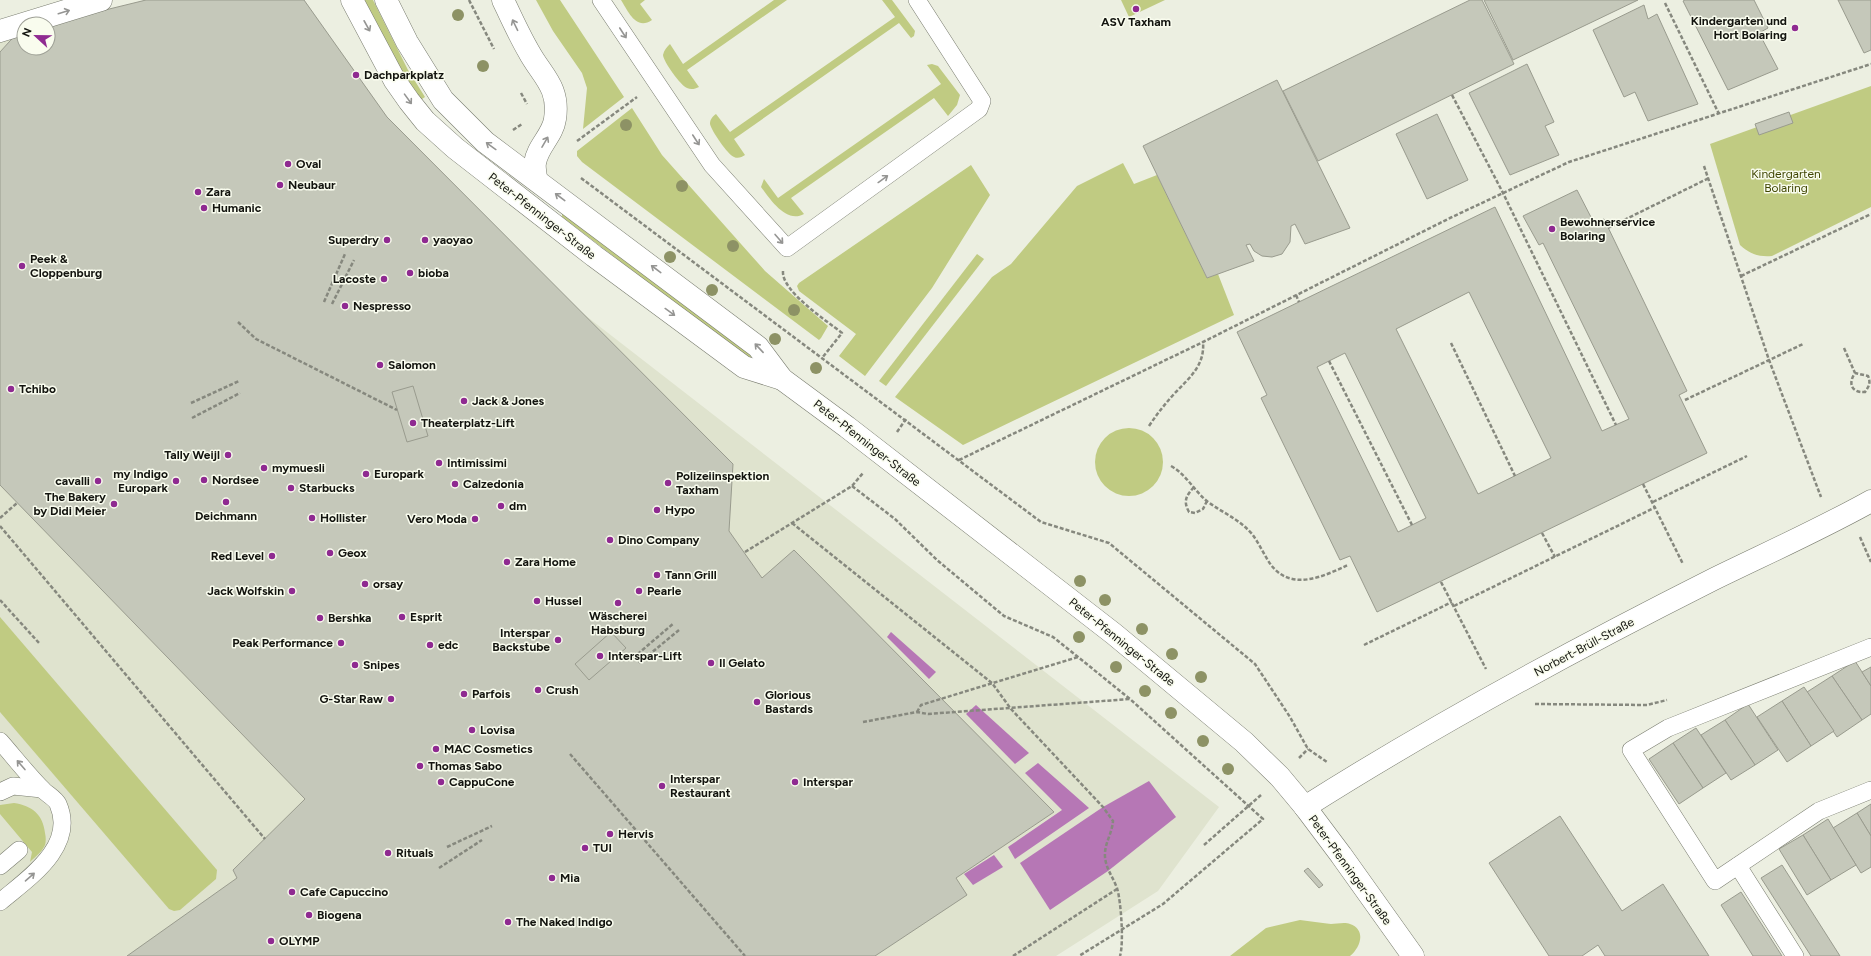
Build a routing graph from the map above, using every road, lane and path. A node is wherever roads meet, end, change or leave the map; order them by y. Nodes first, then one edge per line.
1 (101, 0) edge
2 (352, 0) edge
3 (386, 0) edge
4 (469, 0) edge
5 (502, 0) edge
6 (601, 0) edge
7 (917, 0) edge
8 (1665, 3) dead end
9 (0, 31) edge
10 (495, 50) dead end
11 (1871, 64) edge
12 (657, 83) junction
13 (520, 92) dead end
14 (1452, 95) dead end
15 (526, 110) dead end
16 (1719, 114) junction
17 (526, 121) dead end
18 (485, 142) junction
19 (540, 151) junction
20 (1704, 166) dead end
21 (577, 175) dead end
22 (1709, 178) junction
23 (536, 179) junction
24 (1503, 193) junction
25 (1871, 214) edge
26 (1608, 228) dead end
27 (787, 248) junction
28 (345, 254) dead end
29 (354, 260) dead end
30 (1741, 276) junction
31 (1296, 295) junction
32 (324, 302) dead end
33 (1299, 302) dead end
34 (332, 304) dead end
35 (238, 322) dead end
36 (1203, 342) junction
37 (1451, 343) dead end
38 (1803, 344) dead end
39 (1844, 348) dead end
40 (822, 358) junction
41 (1769, 360) junction
42 (1329, 361) dead end
43 (1855, 372) junction
44 (782, 379) junction
45 (239, 381) dead end
46 (240, 393) dead end
47 (1685, 400) dead end
48 (191, 403) dead end
49 (398, 410) dead end
50 (192, 418) dead end
51 (1616, 425) dead end
52 (1149, 426) dead end
53 (1747, 456) dead end
54 (959, 460) junction
55 (1171, 466) dead end
56 (1515, 476) dead end
57 (1643, 484) dead end
58 (1194, 487) junction
59 (1207, 501) junction
60 (1871, 501) edge
61 (1653, 502) junction
62 (17, 503) dead end
63 (1656, 508) junction
64 (0, 518) edge
65 (792, 522) junction
66 (1830, 524) junction
67 (1412, 525) dead end
68 (0, 526) edge
69 (1542, 533) dead end
70 (1858, 534) dead end
71 (745, 552) dead end
72 (1555, 556) junction
73 (1871, 562) edge
74 (1348, 564) dead end
75 (1441, 582) dead end
76 (1696, 589) junction
77 (0, 600) edge
78 (1452, 602) junction
79 (1454, 606) junction
80 (674, 623) dead end
81 (679, 630) dead end
82 (39, 643) dead end
83 (1364, 645) dead end
84 (1871, 647) edge
85 (1078, 656) junction
86 (633, 658) dead end
87 (639, 663) dead end
88 (992, 683) junction
89 (1498, 692) junction
90 (1674, 698) dead end
91 (1130, 699) junction
92 (1534, 704) dead end
93 (1011, 709) junction
94 (917, 712) junction
95 (863, 722) dead end
96 (0, 741) edge
97 (570, 754) dead end
98 (1330, 764) dead end
99 (42, 789) junction
100 (1871, 790) edge
101 (0, 792) edge
102 (1250, 806) junction
103 (1305, 808) junction
104 (492, 826) dead end
105 (265, 839) dead end
106 (482, 840) dead end
107 (1204, 846) dead end
108 (447, 847) dead end
109 (19, 850) dead end
110 (0, 866) edge
111 (1738, 866) junction
112 (438, 868) dead end
113 (1117, 889) junction
114 (0, 902) edge
115 (1122, 930) junction
116 (745, 956) edge
117 (1013, 956) edge
118 (1079, 956) edge
119 (1120, 956) edge
120 (1412, 956) edge
121 (1795, 956) edge

9 -> 1 street
2 -> 44 street, Peter-Pfenninger-Straße
3 - 18 street, Peter-Pfenninger-Straße
4 - 10 path
19 -> 5 street
6 -> 12 lane
27 -> 7 lane
8 - 16 path
11 - 16 path
12 - 19 path
12 -> 27 lane
13 - 15 path
14 - 24 path
16 - 24 path
17 - 18 path
23 -> 18 street, Peter-Pfenninger-Straße
19 - 23 street
20 - 22 path
21 - 40 path
22 - 26 path
22 - 30 path
44 -> 23 street, Peter-Pfenninger-Straße
24 - 31 path
24 - 51 path
25 - 30 path
27 - 40 path
28 - 32 path
29 - 34 path
30 - 41 path
31 - 33 path
31 - 36 path
35 - 49 path
36 - 52 path
36 - 54 path
37 - 56 path
38 - 41 path
39 - 43 path
40 - 54 path
41 - 47 path
41 - 66 path
42 - 67 path
43 - 43 path
44 - 103 street, Peter-Pfenninger-Straße
45 - 48 path
46 - 50 path
53 - 61 path
54 - 98 path
55 - 58 path
57 - 61 path
58 - 59 path
58 - 59 path
59 - 74 path
60 - 66 street, Norbert-Brüll-Straße
61 - 63 path
62 - 64 path
63 - 72 path
63 - 76 path
65 - 71 path
65 - 85 path
65 - 88 path
66 - 76 street, Norbert-Brüll-Straße
68 - 105 path
69 - 72 path
70 - 73 path
72 - 79 path
75 - 78 path
76 - 89 street, Norbert-Brüll-Straße
77 - 82 path
78 - 79 path
78 - 83 path
79 - 89 path
80 - 86 path
81 - 87 path
84 - 111 lane
85 - 88 path
85 - 91 path
88 - 93 path
88 - 94 path
89 - 103 street, Norbert-Brüll-Straße
90 - 92 path
91 - 93 path
91 - 102 path
93 - 94 path
93 - 113 path
94 - 95 path
99 -> 96 lane
97 - 116 path
99 - 101 lane
114 -> 99 lane
100 - 111 lane
102 - 107 path
102 - 115 path
103 - 120 street, Peter-Pfenninger-Straße
104 - 108 path
106 - 112 path
109 - 110 lane
111 - 121 lane
113 - 115 path
113 - 117 path
115 - 118 path
115 - 119 path

